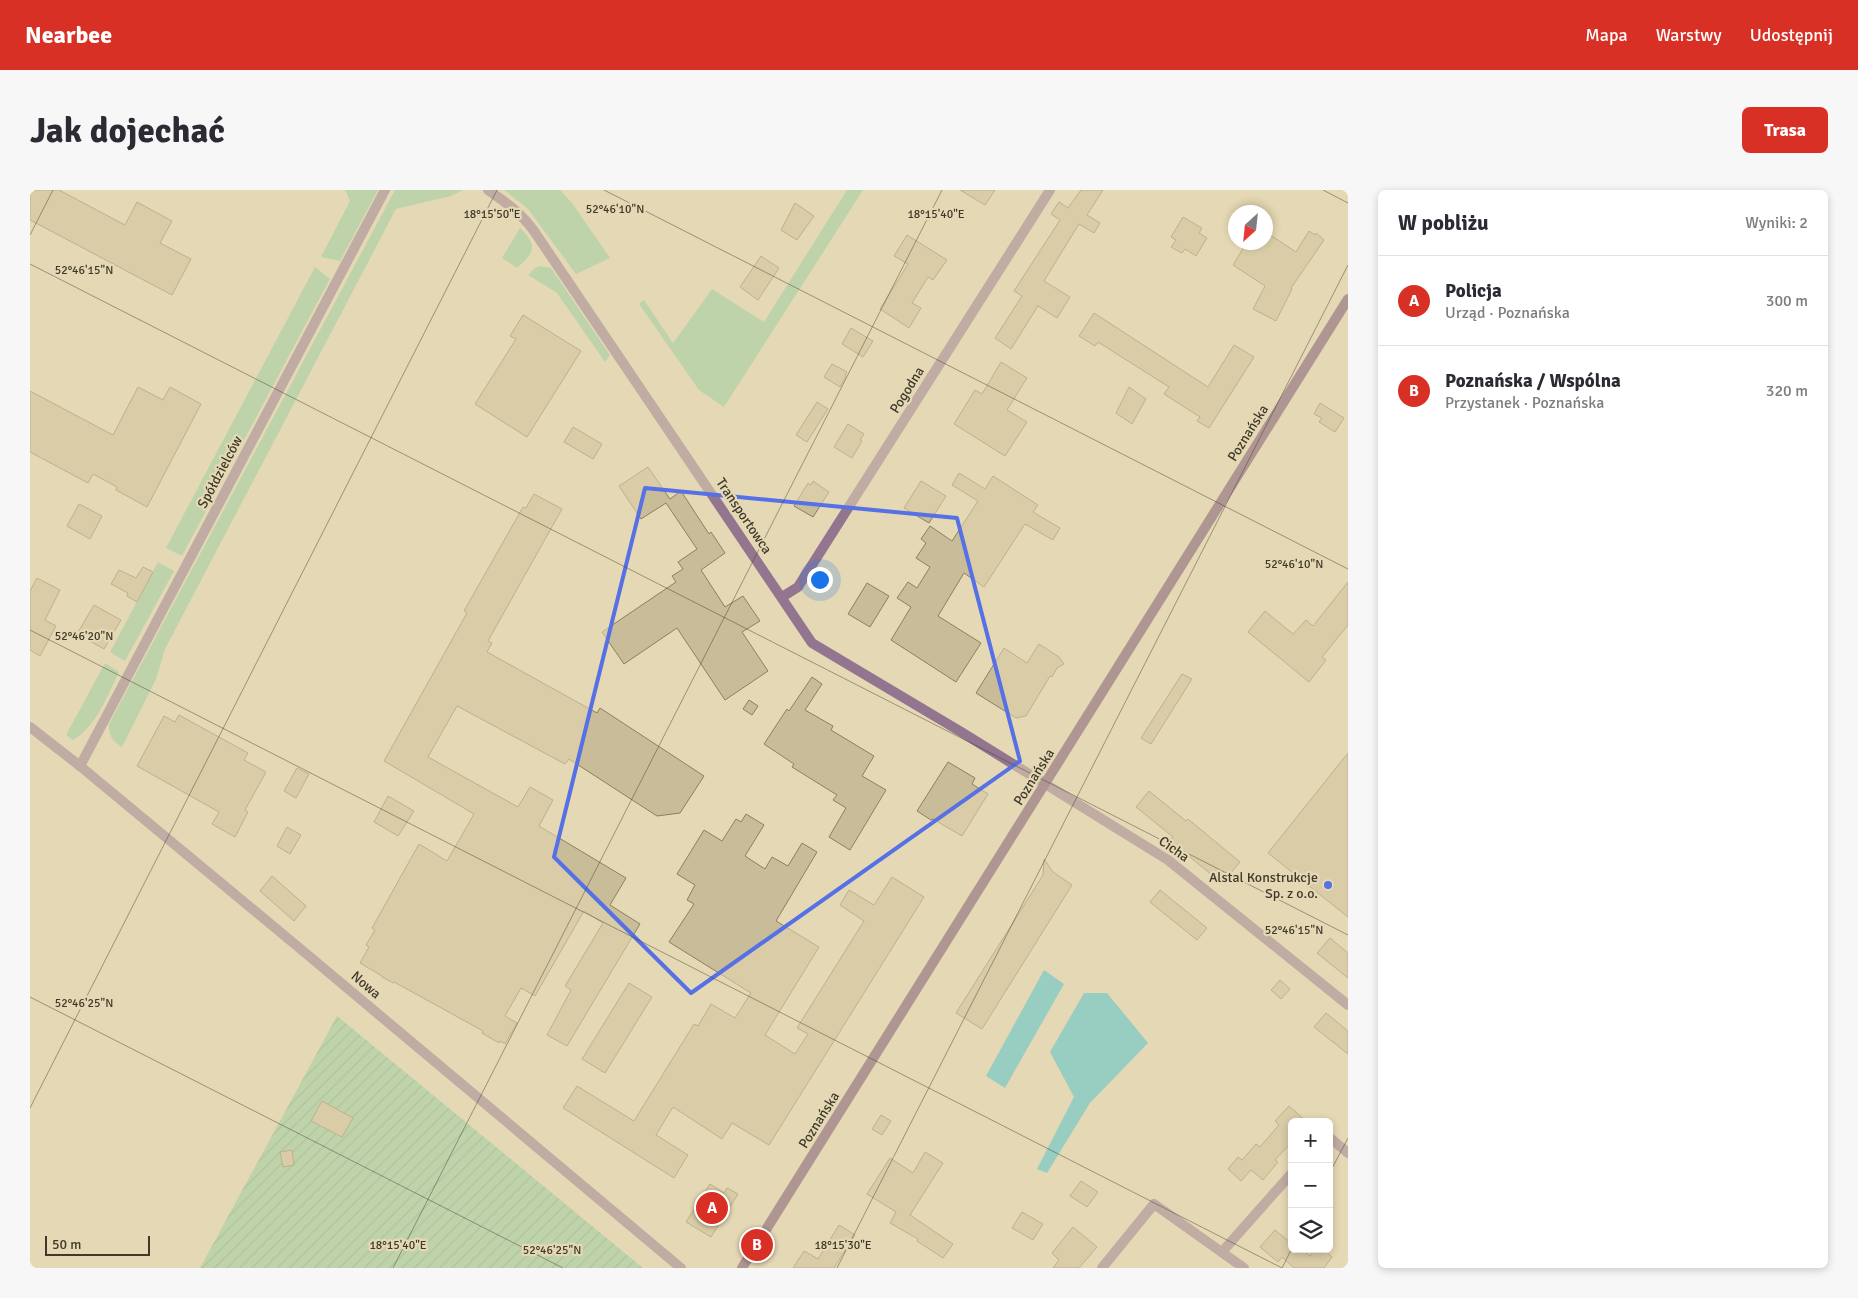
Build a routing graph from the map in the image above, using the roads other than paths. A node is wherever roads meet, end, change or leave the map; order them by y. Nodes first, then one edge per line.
1 (385, 190) edge
2 (488, 190) edge
3 (1050, 190) edge
4 (1348, 299) edge
5 (782, 597) junction
6 (30, 727) edge
7 (80, 766) junction
8 (1045, 784) junction
9 (1348, 1005) edge
10 (1333, 1141) edge
11 (1348, 1153) edge
12 (1288, 1178) edge
13 (1222, 1252) junction
14 (681, 1268) edge
15 (742, 1268) edge
16 (1102, 1268) edge
17 (1244, 1268) edge

1 - 7 street, Spółdzielców
2 - 5 street, Transportowca
3 - 5 street, Pogodna
4 - 8 main road, Poznańska
5 - 8 street, Transportowca
6 - 7 street, Nowa
7 - 14 street, Nowa
8 - 9 street, Cicha
8 - 15 main road, Poznańska
10 - 11 street
12 - 13 street
13 - 16 street
13 - 17 street

